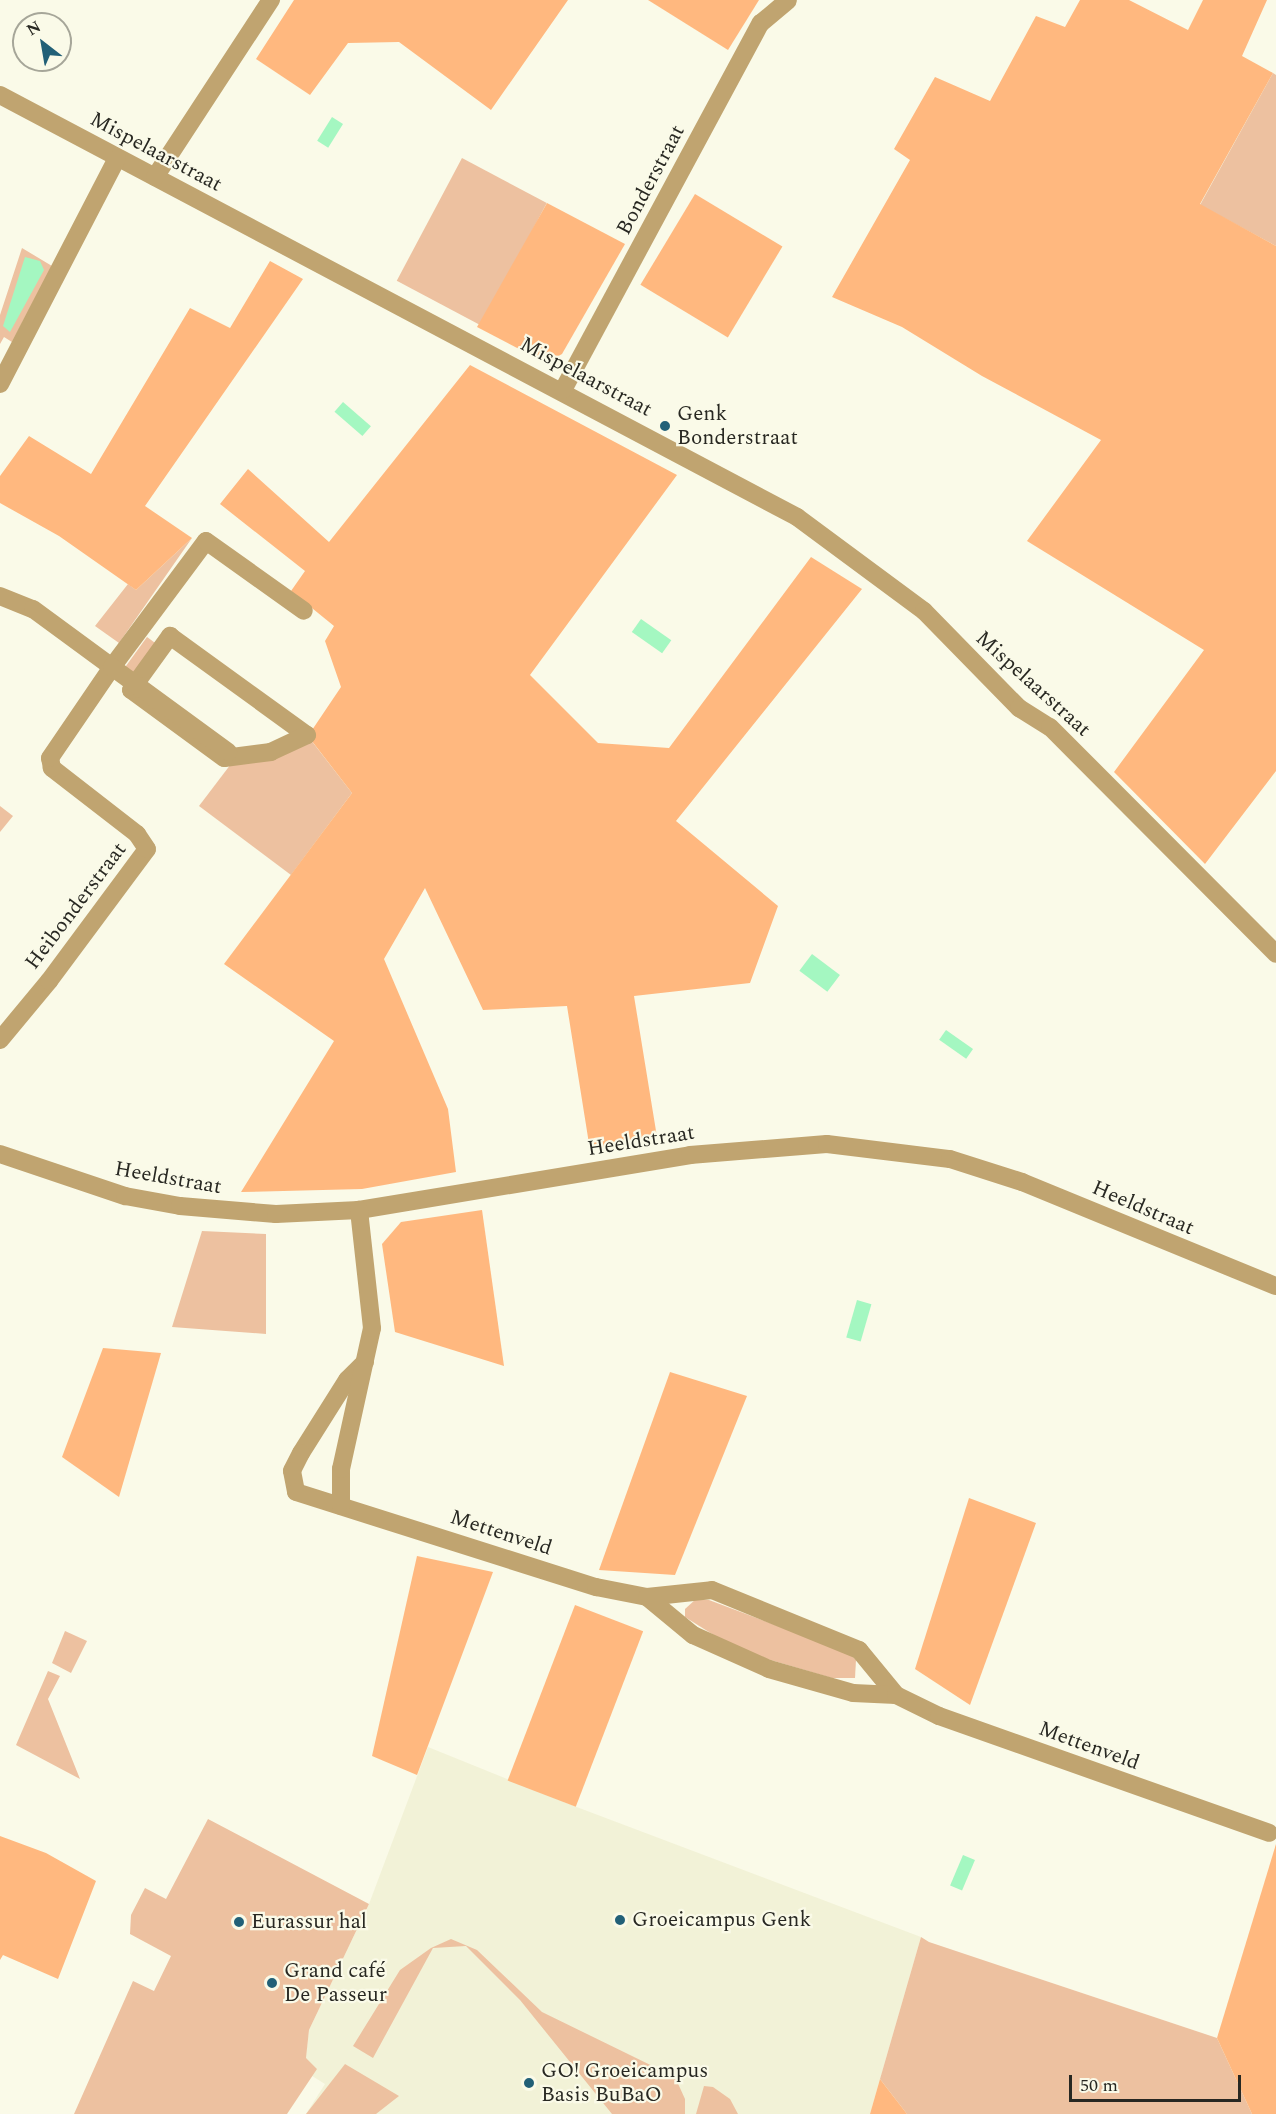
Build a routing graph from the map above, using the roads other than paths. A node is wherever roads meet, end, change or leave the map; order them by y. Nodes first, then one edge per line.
1 (271, 0) edge
2 (788, 0) edge
3 (0, 95) edge
4 (117, 158) junction
5 (155, 177) junction
6 (0, 384) edge
7 (563, 390) junction
8 (0, 596) edge
9 (304, 611) dead end
10 (143, 626) junction
11 (166, 642) junction
12 (112, 667) junction
13 (135, 684) junction
14 (291, 732) dead end
15 (228, 752) dead end
16 (1276, 954) edge
17 (0, 1040) edge
18 (0, 1154) edge
19 (359, 1210) junction
20 (1276, 1286) edge
21 (365, 1362) junction
22 (341, 1506) junction
23 (647, 1597) junction
24 (896, 1695) junction
25 (1269, 1833) dead end

1 - 5 street
2 - 7 street, Bonderstraat
3 - 4 street, Mispelaarstraat
4 - 5 street, Mispelaarstraat
4 - 6 street
5 - 7 street, Mispelaarstraat
7 - 16 street, Mispelaarstraat
8 - 12 street
9 - 10 street
10 - 11 street
10 - 12 street
11 - 13 street
11 - 13 street
11 - 14 street
12 - 13 street
12 - 17 street, Heibonderstraat
13 - 15 street
18 - 19 street, Heeldstraat
19 - 20 street, Heeldstraat
19 - 21 street
21 - 22 street
21 - 22 street, Mettenveld
22 - 23 street, Mettenveld
23 - 24 street, Mettenveld
23 - 24 street, Mettenveld
24 - 25 street, Mettenveld

